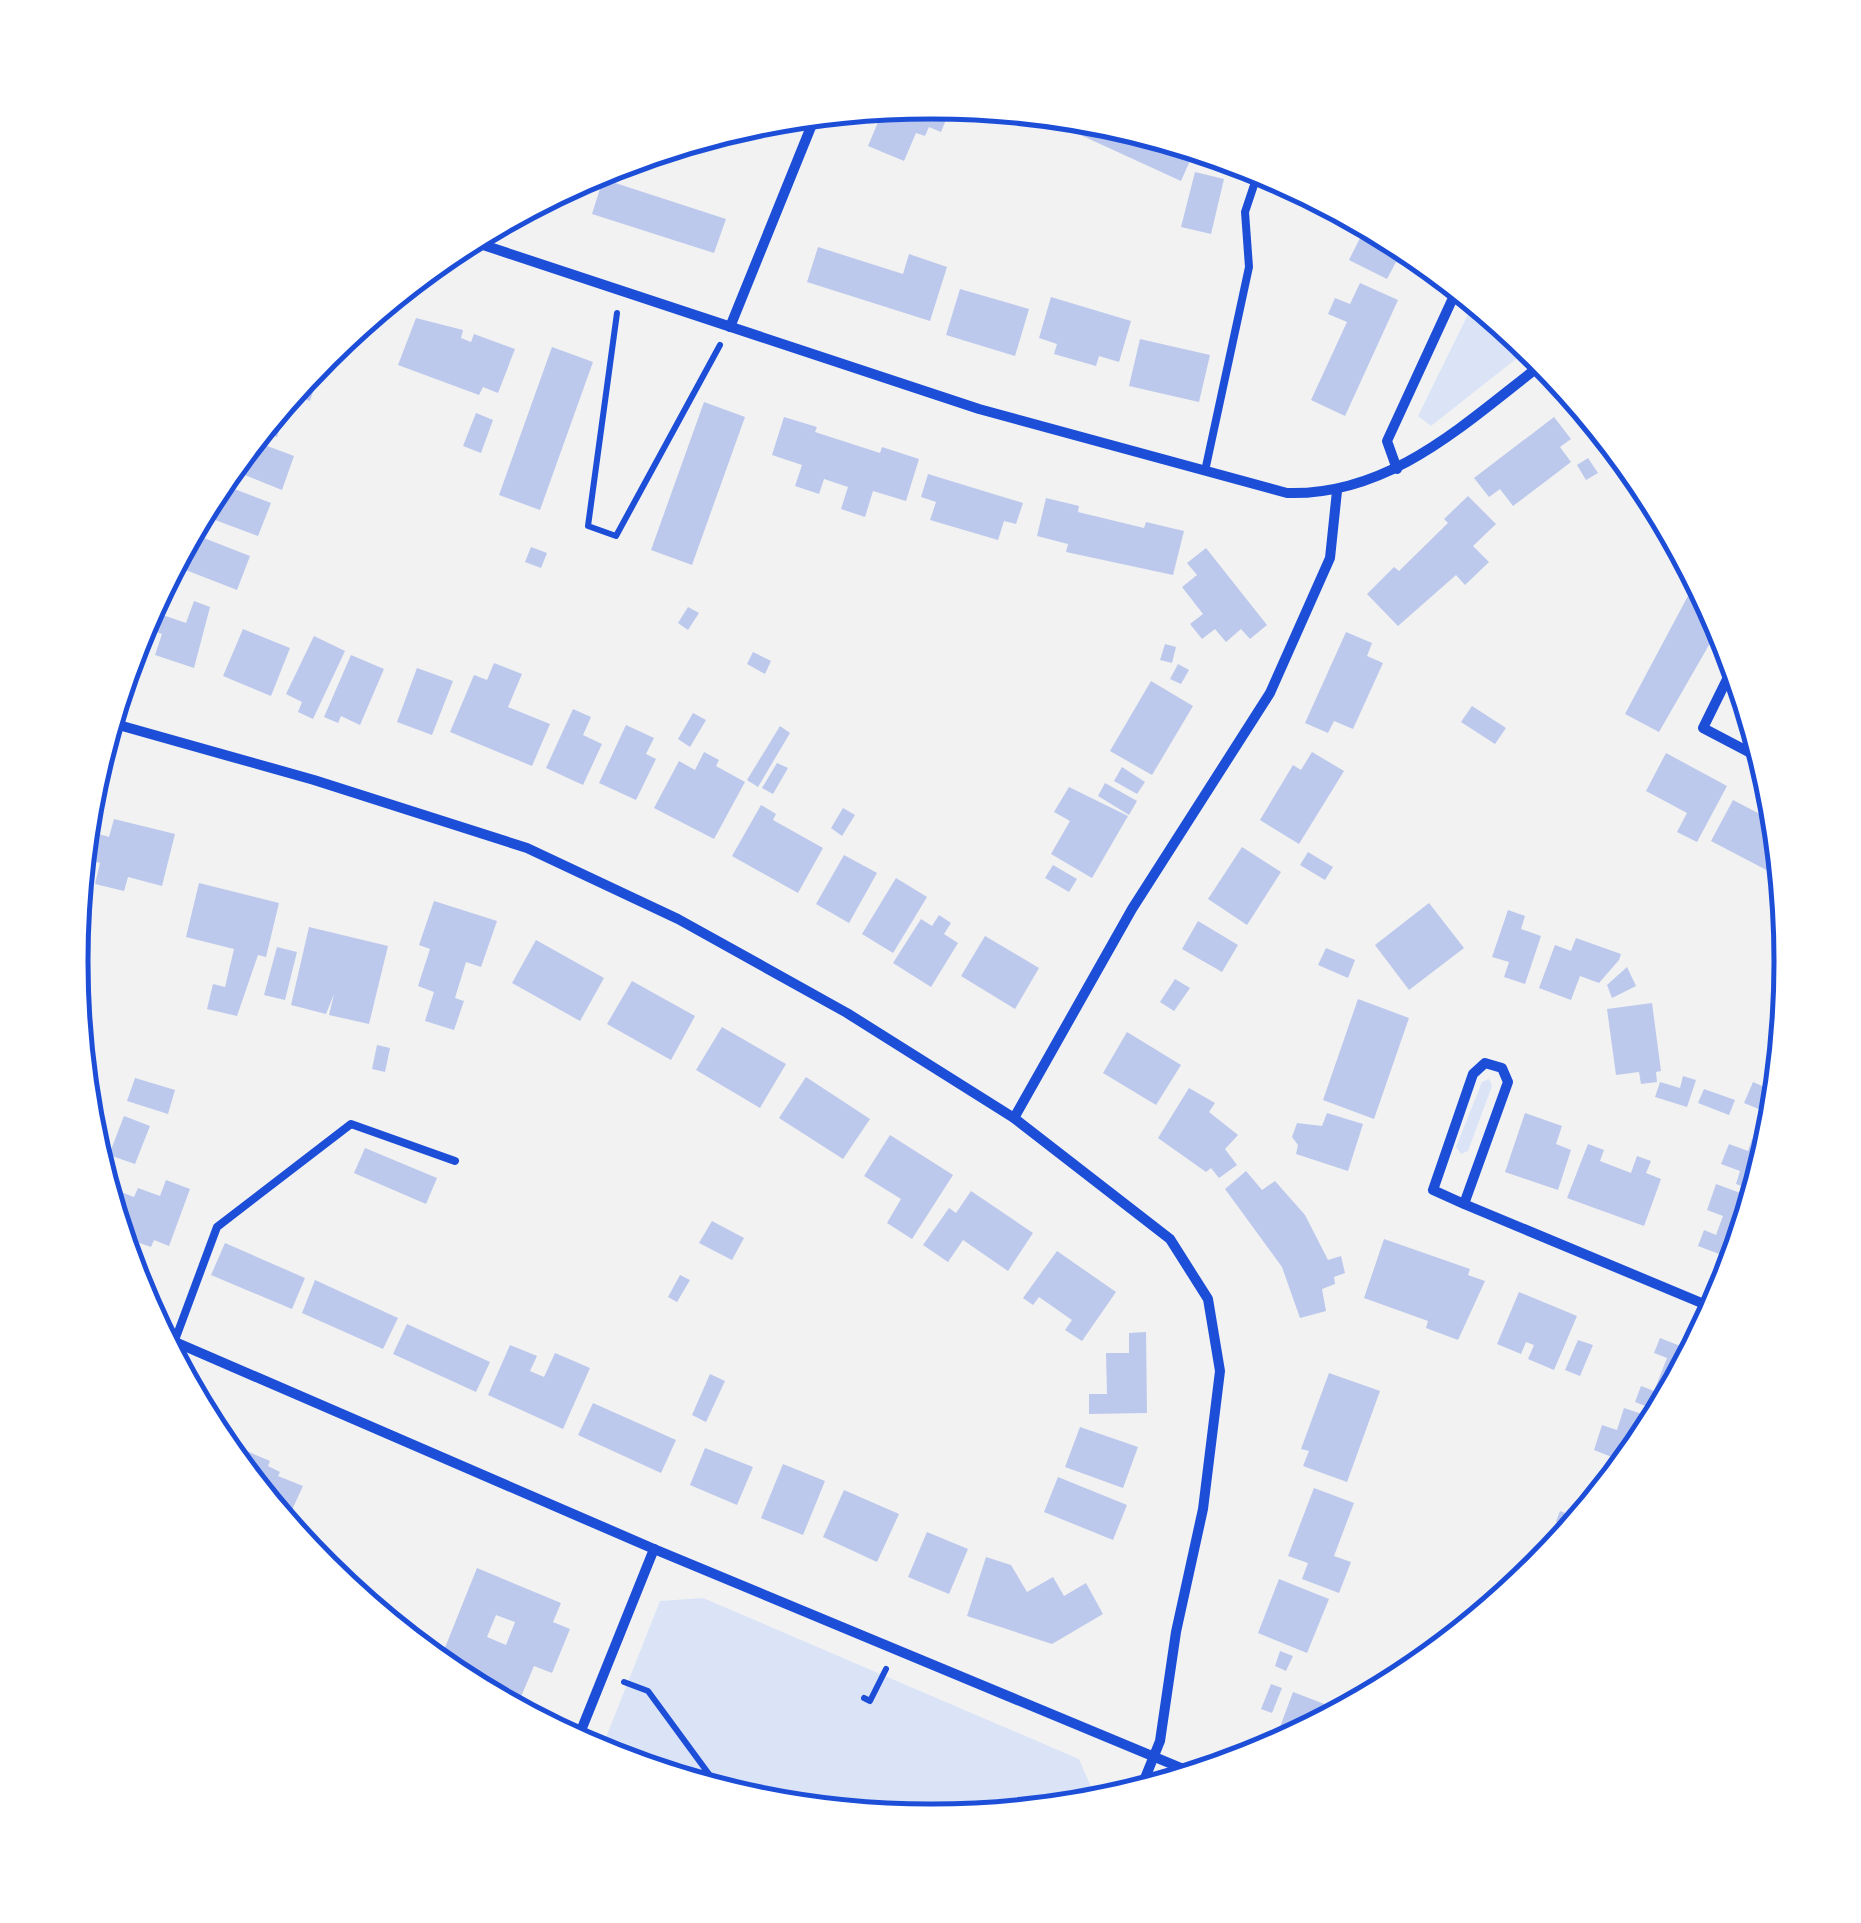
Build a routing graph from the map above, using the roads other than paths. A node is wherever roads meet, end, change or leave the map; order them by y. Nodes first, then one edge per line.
1 (811, 128) edge
2 (1254, 184) edge
3 (486, 246) edge
4 (1452, 300) edge
5 (730, 326) junction
6 (1532, 371) edge
7 (1397, 469) junction
8 (1205, 471) junction
9 (1337, 491) junction
10 (1726, 682) edge
11 (121, 726) edge
12 (1747, 751) edge
13 (1014, 1118) junction
14 (455, 1162) dead end
15 (1464, 1204) junction
16 (1701, 1302) edge
17 (176, 1338) edge
18 (178, 1341) edge
19 (654, 1549) junction
20 (582, 1729) edge
21 (1154, 1757) junction
22 (1178, 1767) edge
23 (1146, 1777) edge

1 - 5 street
2 - 8 lane
3 - 5 street
4 - 7 street
5 - 8 street
6 - 7 street
7 - 9 street
8 - 9 street
9 - 13 street
10 - 12 street
11 - 13 street
13 - 21 street
14 - 17 lane
15 - 15 street
15 - 16 street
18 - 19 street
19 - 20 street
19 - 21 street
21 - 22 street
21 - 23 street

